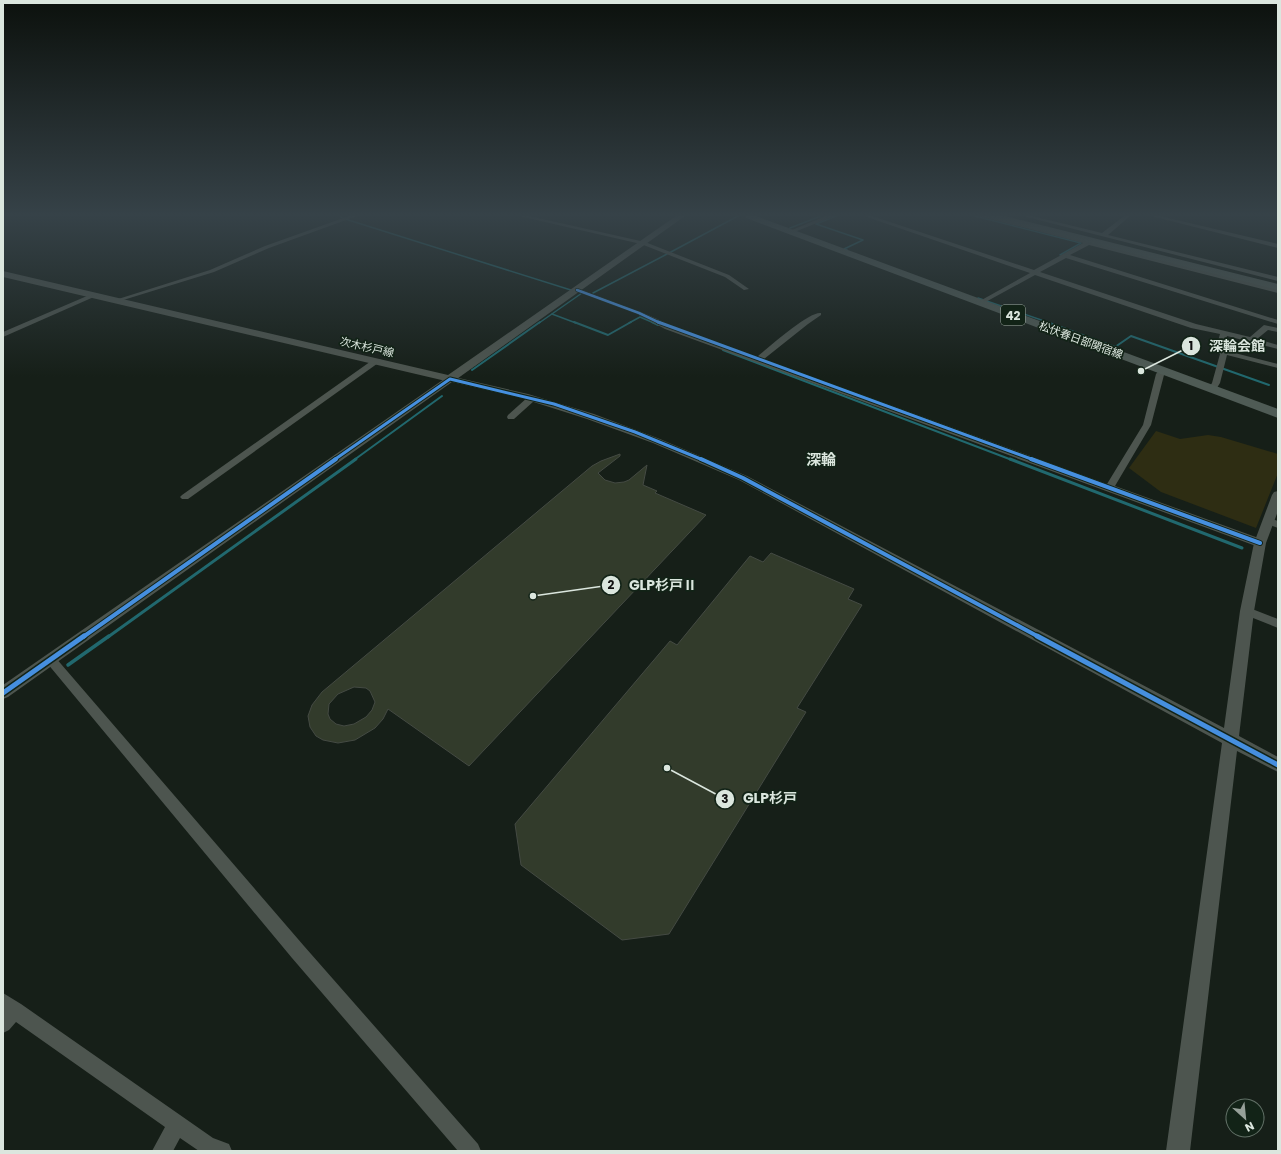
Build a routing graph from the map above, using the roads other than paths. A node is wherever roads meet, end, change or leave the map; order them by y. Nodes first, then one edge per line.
1 (216, 270) edge
2 (606, 270) edge
3 (711, 270) edge
4 (891, 270) edge
5 (1029, 270) edge
6 (1039, 270) edge
7 (1110, 270) edge
8 (1205, 270) edge
9 (1210, 270) edge
10 (1235, 270) edge
11 (1239, 270) edge
12 (1035, 272) junction
13 (3, 274) edge
14 (1275, 279) edge
15 (1278, 287) edge
16 (746, 289) dead end
17 (578, 290) junction
18 (1278, 291) edge
19 (94, 295) junction
20 (118, 300) junction
21 (980, 303) junction
22 (819, 314) dead end
23 (1278, 322) edge
24 (1278, 330) edge
25 (1224, 333) junction
26 (3, 335) edge
27 (1251, 340) junction
28 (1278, 347) edge
29 (1224, 353) junction
30 (758, 360) junction
31 (376, 361) junction
32 (1278, 366) edge
33 (1163, 371) junction
34 (450, 379) junction
35 (1212, 390) junction
36 (531, 399) junction
37 (1278, 414) edge
38 (511, 417) dead end
39 (1108, 488) junction
40 (1278, 495) edge
41 (185, 497) dead end
42 (1273, 523) edge
43 (1260, 543) junction
44 (1247, 611) junction
45 (1278, 624) edge
46 (51, 660) junction
47 (3, 693) edge
48 (1231, 739) junction
49 (1278, 765) edge
50 (9, 1006) edge
51 (3, 1024) edge
52 (177, 1124) junction
53 (162, 1151) edge
54 (222, 1151) edge
55 (471, 1151) edge
56 (1178, 1151) edge

1 - 20 street
2 - 17 main road
3 - 16 street
4 - 21 main road, 松伏春日部関宿線 / 42
5 - 12 street
6 - 12 street
7 - 23 street
8 - 18 street
9 - 15 highway
10 - 14 highway
11 - 14 street
12 - 21 street
12 - 25 street
13 - 19 main road, 次木杉戸線
17 - 30 street
17 - 34 main road
19 - 20 main road, 次木杉戸線
19 - 26 street
20 - 31 main road, 次木杉戸線
21 - 33 main road, 松伏春日部関宿線 / 42
22 - 30 street
24 - 27 street
25 - 27 street
25 - 29 street
27 - 28 street
29 - 32 street
29 - 35 street
30 - 39 street
31 - 34 main road, 次木杉戸線
31 - 41 street
33 - 35 main road, 松伏春日部関宿線 / 42
33 - 39 street
34 - 36 street
34 - 46 street
35 - 37 main road, 松伏春日部関宿線 / 42
36 - 38 street
36 - 48 street
39 - 43 street
40 - 42 street
42 - 43 street
43 - 44 street
44 - 45 street
44 - 48 street
46 - 47 street
46 - 55 street
48 - 49 street
48 - 56 street
50 - 51 street
50 - 52 street
52 - 53 street
52 - 54 street

